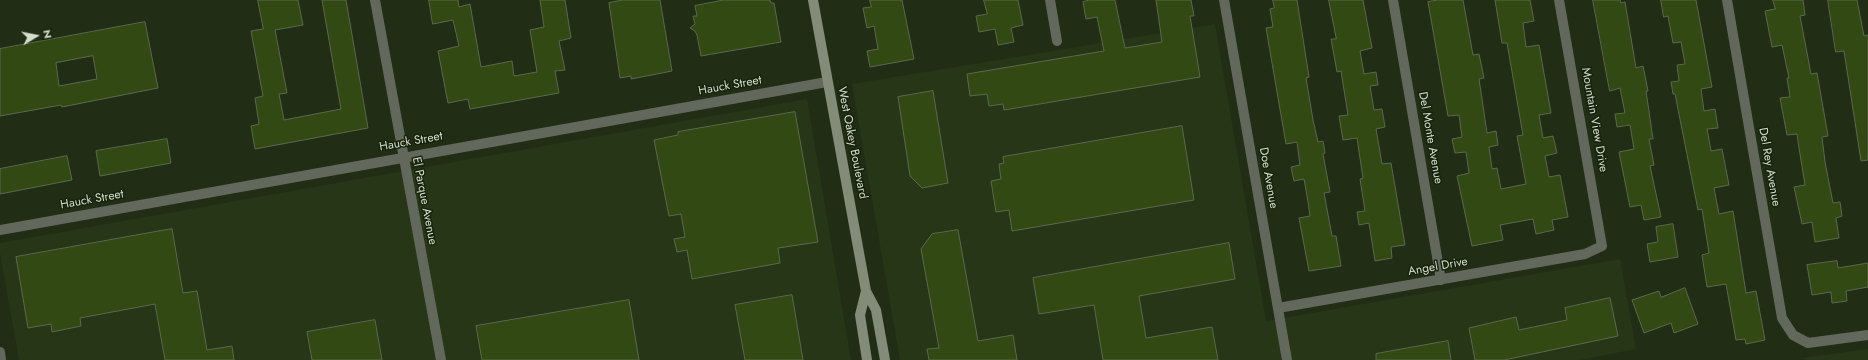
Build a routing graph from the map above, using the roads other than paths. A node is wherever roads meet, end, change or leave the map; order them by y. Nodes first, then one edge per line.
1 (375, 0) edge
2 (813, 0) edge
3 (1050, 0) edge
4 (1224, 0) edge
5 (1393, 0) edge
6 (1559, 0) edge
7 (1727, 0) edge
8 (1057, 41) dead end
9 (827, 82) junction
10 (402, 157) junction
11 (0, 230) edge
12 (1602, 246) joint
13 (1441, 280) junction
14 (866, 292) junction
15 (1278, 308) junction
16 (1868, 335) edge
17 (0, 352) edge
18 (2, 360) edge
19 (441, 360) edge
20 (867, 360) edge
21 (885, 360) edge
22 (1287, 360) edge

1 - 10 street, El Parque Avenue
2 - 9 main road, West Oakey Boulevard
3 - 8 street
4 - 15 street, Doe Avenue
5 - 13 street, Del Monte Avenue
6 - 12 street, Mountain View Drive
7 - 16 street, Del Rey Avenue
9 - 10 street, Hauck Street
9 - 14 main road, West Oakey Boulevard
10 - 11 street, Hauck Street
10 - 19 street, El Parque Avenue
12 - 13 street, Angel Drive
13 - 15 street, Angel Drive
14 - 20 main road, West Oakey Boulevard
14 - 21 main road, West Oakey Boulevard
15 - 22 street, Doe Avenue
17 - 18 street

